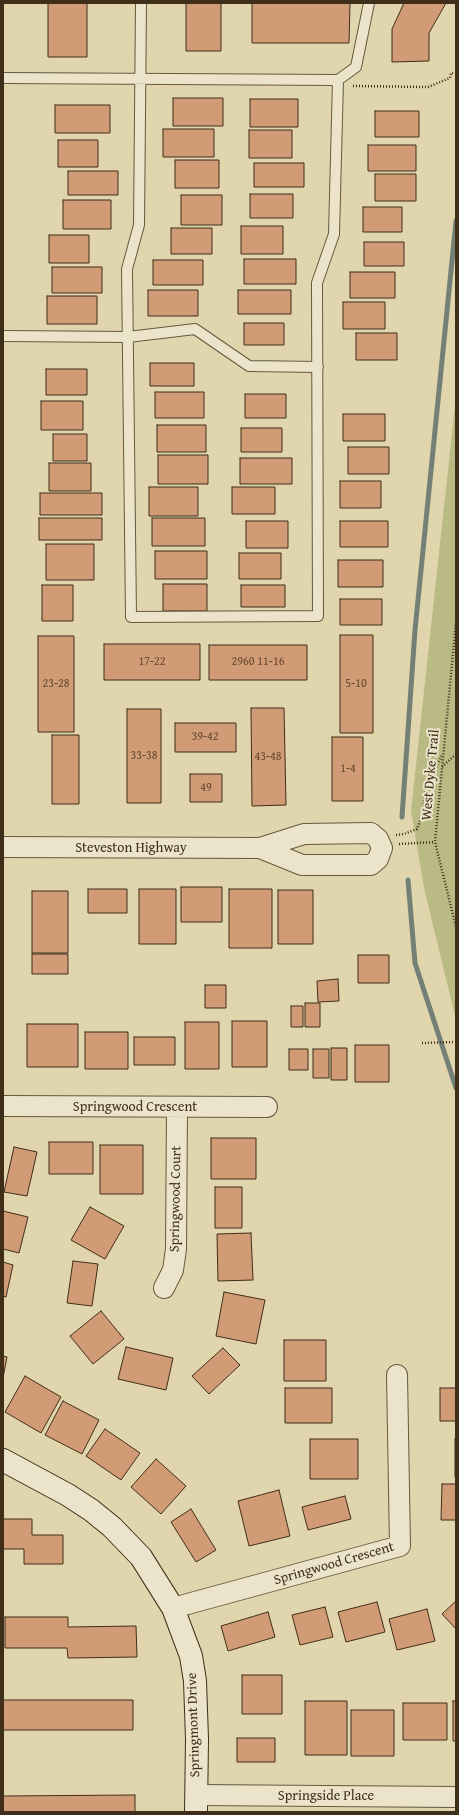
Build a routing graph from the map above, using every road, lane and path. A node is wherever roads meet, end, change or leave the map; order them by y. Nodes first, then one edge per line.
1 (141, 3) edge
2 (369, 3) edge
3 (456, 73) edge
4 (3, 78) edge
5 (140, 79) junction
6 (338, 83) junction
7 (3, 336) edge
8 (128, 337) junction
9 (318, 367) junction
10 (456, 622) edge
11 (443, 753) junction
12 (456, 754) edge
13 (442, 767) junction
14 (395, 836) dead end
15 (435, 842) junction
16 (398, 845) dead end
17 (3, 847) edge
18 (260, 848) junction
19 (456, 927) edge
20 (456, 1042) edge
21 (422, 1043) dead end
22 (3, 1106) edge
23 (177, 1108) junction
24 (267, 1108) dead end
25 (164, 1288) dead end
26 (397, 1375) dead end
27 (3, 1460) edge
28 (173, 1608) junction
29 (456, 1797) edge
30 (196, 1804) edge

1 - 5 lane
2 - 6 lane
3 - 6 path
4 - 5 lane
5 - 6 lane
5 - 8 lane
6 - 9 lane
7 - 8 lane
8 - 9 lane
8 - 9 lane
10 - 11 path, West Dyke Trail
11 - 13 path, West Dyke Trail
11 - 14 path
12 - 13 path
13 - 15 path, West Dyke Trail
15 - 16 path
15 - 19 path, West Dyke Trail
17 - 18 street, Steveston Highway
18 - 18 street, Steveston Highway
20 - 21 path
22 - 23 street, Springwood Crescent
23 - 24 street, Springwood Crescent
23 - 25 street, Springwood Court
26 - 28 street, Springwood Crescent
27 - 28 street, Springmont Drive
28 - 30 street, Springmont Drive
29 - 30 street, Springside Place

